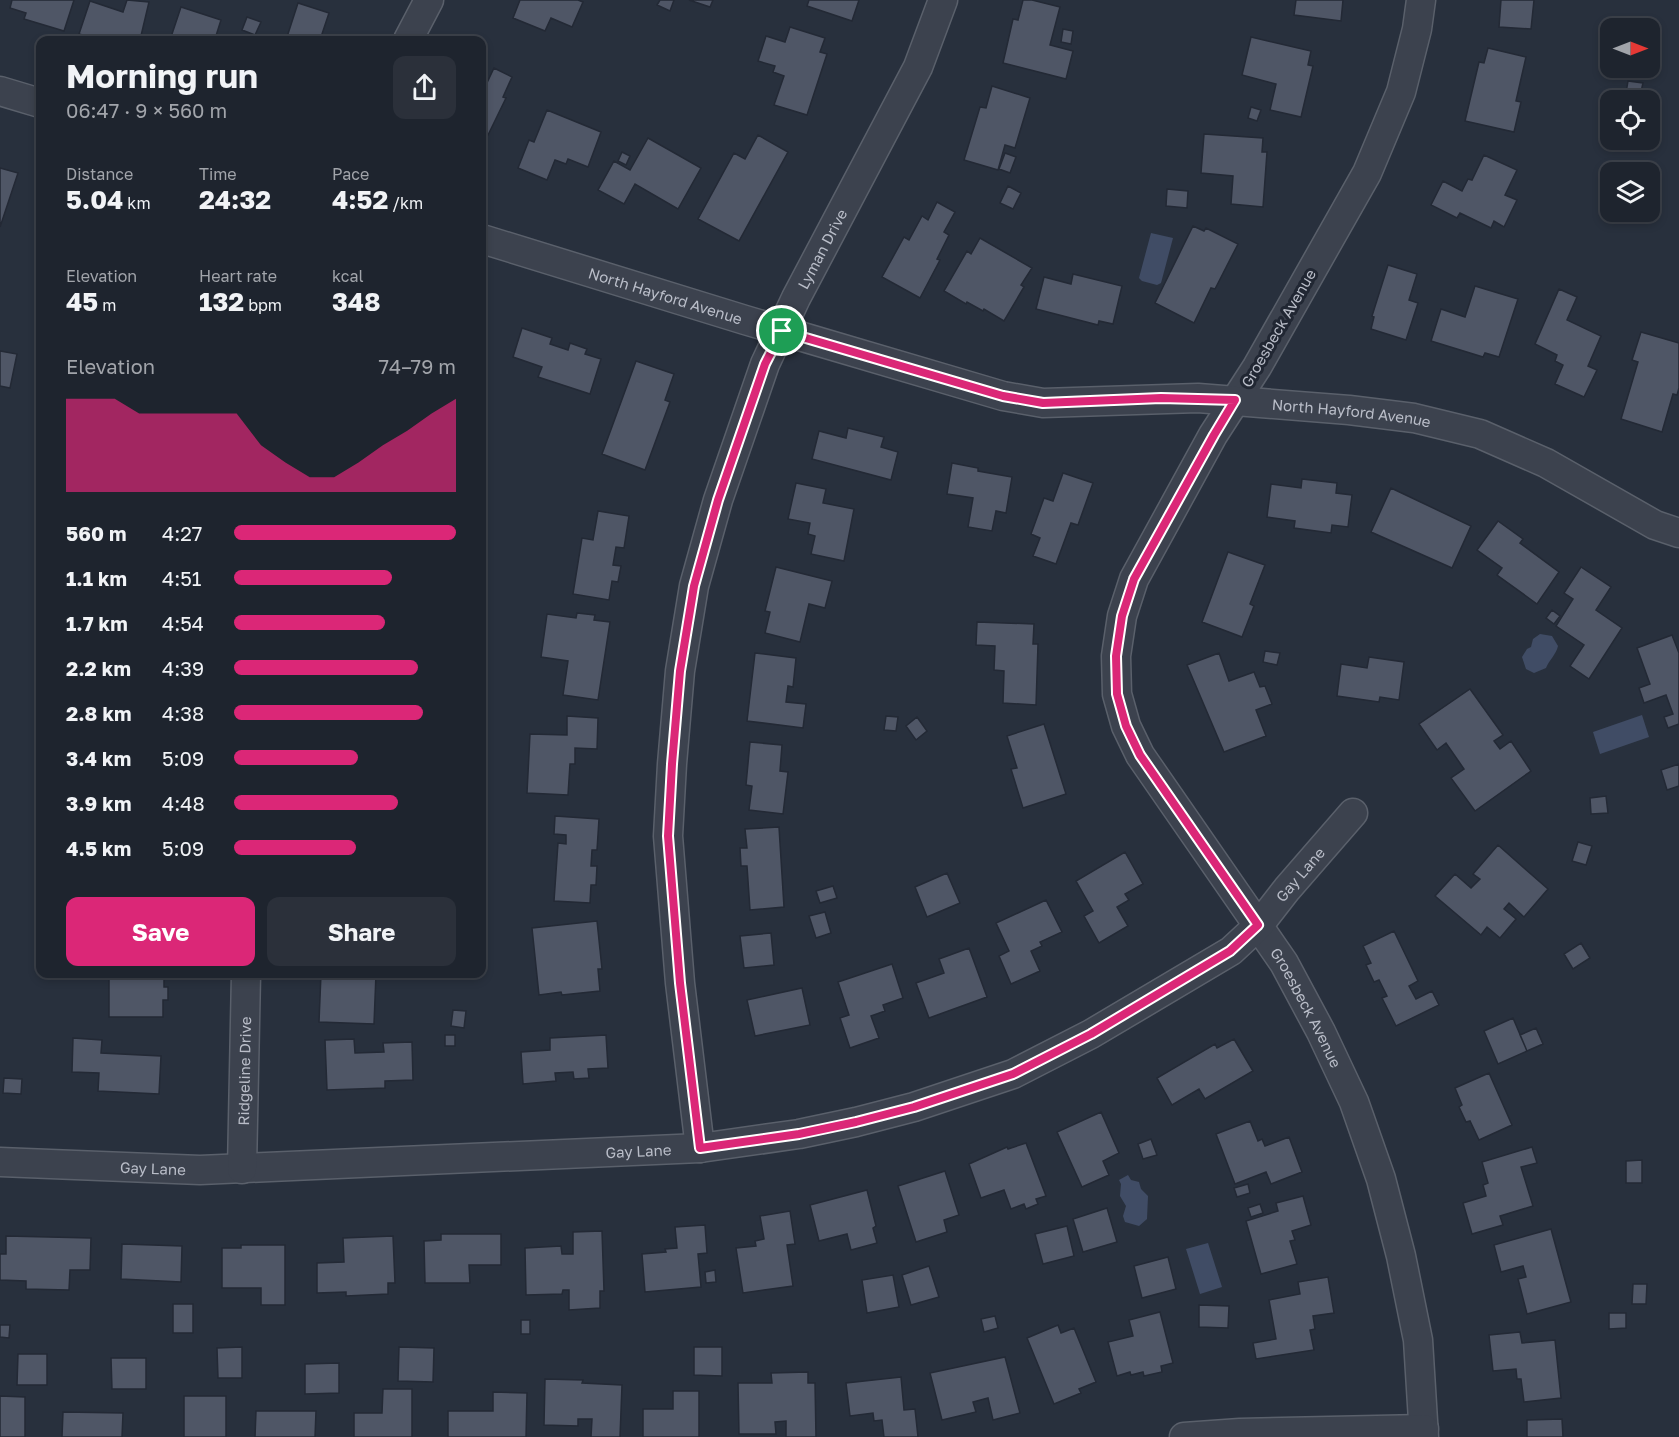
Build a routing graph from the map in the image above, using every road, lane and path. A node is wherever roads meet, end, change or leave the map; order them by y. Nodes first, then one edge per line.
1 (429, 0) edge
2 (944, 0) edge
3 (1421, 0) edge
4 (410, 36) edge
5 (0, 91) edge
6 (36, 102) edge
7 (486, 240) edge
8 (782, 331) junction
9 (1235, 400) junction
10 (1679, 533) edge
11 (1353, 813) dead end
12 (1258, 925) junction
13 (246, 978) edge
14 (700, 1148) junction
15 (0, 1162) edge
16 (242, 1168) junction
17 (1424, 1433) edge
18 (1184, 1437) edge

1 - 4 street
2 - 8 street, Lyman Drive
3 - 9 street, Groesbeck Avenue
5 - 6 street
7 - 8 street, North Hayford Avenue
8 - 9 street, North Hayford Avenue
8 - 14 street, Lyman Drive
9 - 10 street, North Hayford Avenue
9 - 12 street, Groesbeck Avenue
11 - 12 street, Gay Lane
12 - 14 street, Gay Lane
12 - 17 street, Groesbeck Avenue
13 - 16 street, Ridgeline Drive
14 - 16 street, Gay Lane
15 - 16 street, Gay Lane
17 - 18 street

